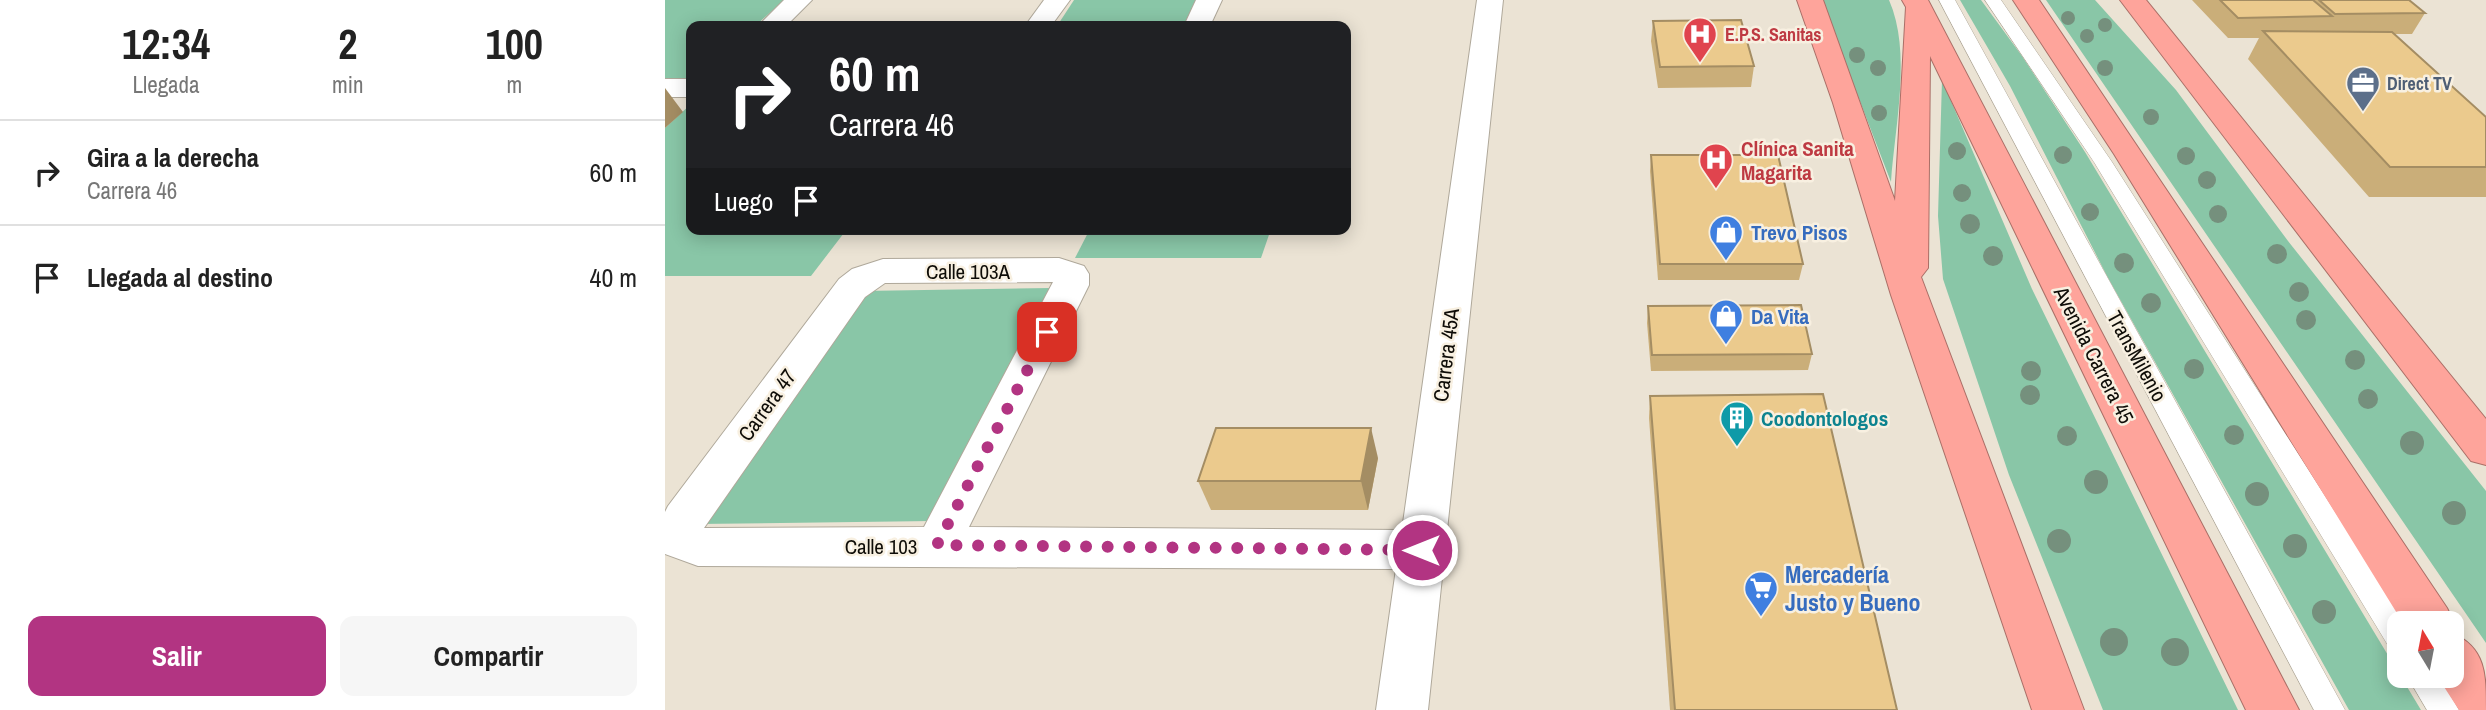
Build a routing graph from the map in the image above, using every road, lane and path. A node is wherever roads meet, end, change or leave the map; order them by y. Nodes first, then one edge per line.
1 (799, 0) edge
2 (1057, 0) edge
3 (1209, 0) edge
4 (1490, 0) edge
5 (1809, 0) edge
6 (1993, 0) edge
7 (2026, 0) edge
8 (2112, 0) edge
9 (2133, 0) edge
10 (1926, 1) edge
11 (776, 21) edge
12 (1042, 21) edge
13 (1199, 21) edge
14 (2193, 77) junction
15 (665, 88) edge
16 (686, 88) edge
17 (865, 277) joint
18 (1909, 295) junction
19 (2486, 449) edge
20 (678, 540) joint
21 (937, 545) junction
22 (1422, 550) junction
23 (2422, 611) edge
24 (2387, 619) edge
25 (2464, 674) edge
26 (2430, 688) edge
27 (2486, 707) edge
28 (1402, 710) edge
29 (2058, 710) edge
30 (2273, 710) edge
31 (2330, 710) edge
32 (2444, 710) edge

1 - 11 street
2 - 12 street
3 - 13 street
4 - 22 street, Carrera 45A
5 - 18 highway
6 - 24 lane
7 - 23 highway
8 - 14 highway
9 - 14 highway
10 - 18 highway
10 - 30 highway, Avenida Carrera 45
10 - 31 lane, TransMilenio
14 - 19 highway
15 - 16 street
17 - 20 street, Carrera 47
17 - 21 street, Calle 103A
18 - 29 highway
20 - 21 street, Calle 103
21 - 22 street, Calle 103
22 - 28 street, Carrera 45A
25 - 27 highway
26 - 32 lane

